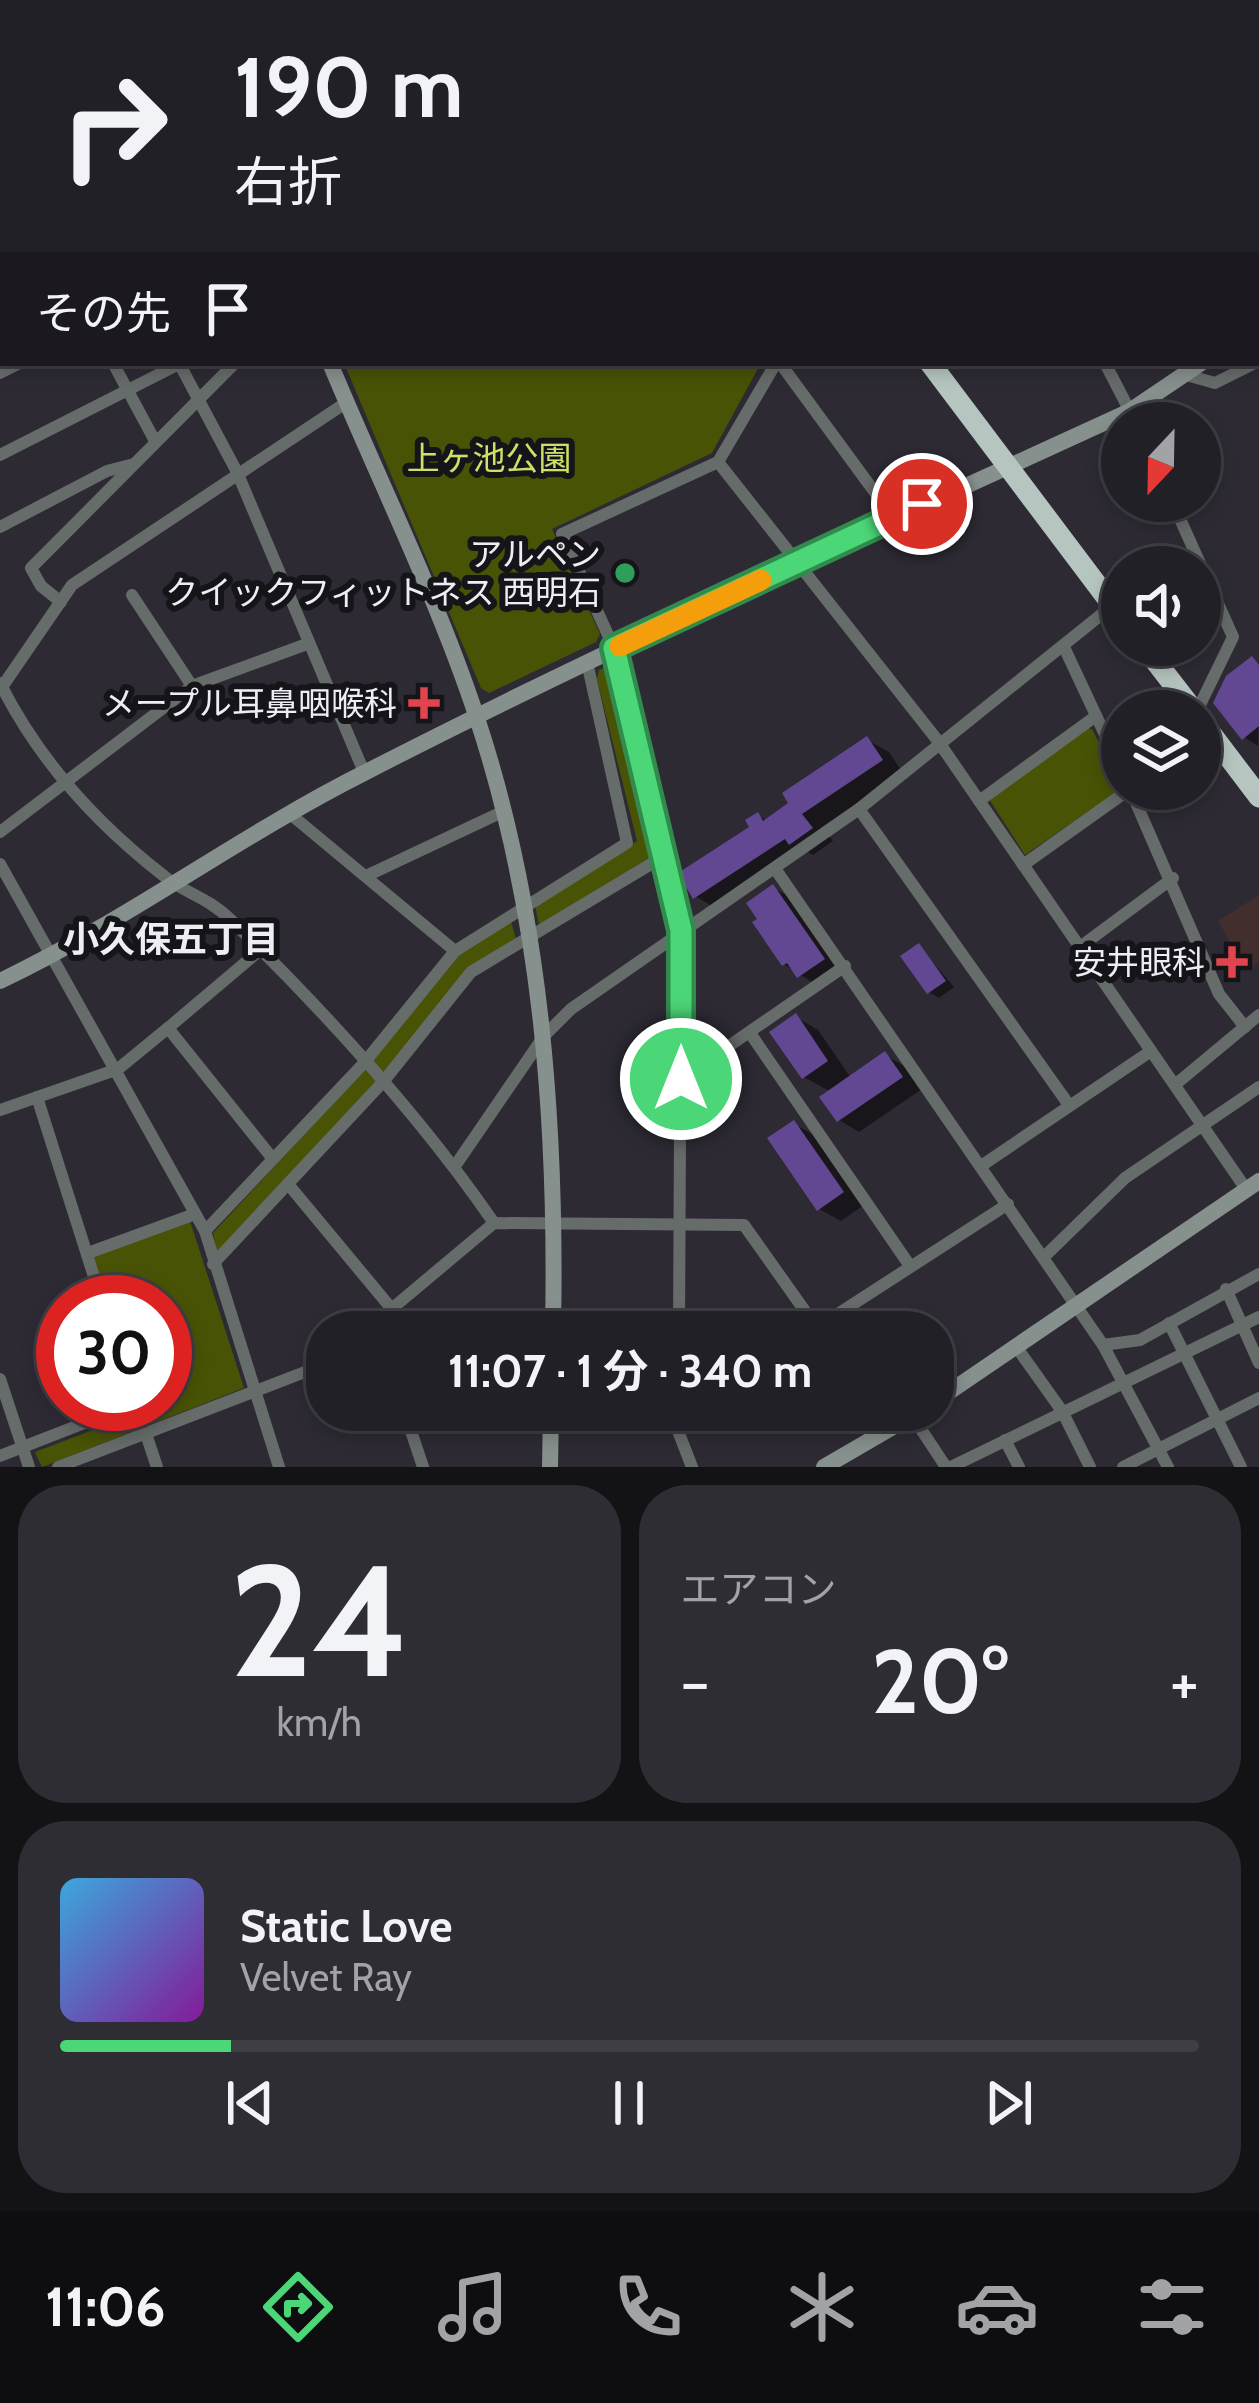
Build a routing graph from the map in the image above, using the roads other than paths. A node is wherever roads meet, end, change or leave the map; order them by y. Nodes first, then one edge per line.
1 (114, 366) edge
2 (173, 366) edge
3 (181, 366) edge
4 (232, 366) edge
5 (331, 366) edge
6 (776, 366) edge
7 (780, 366) edge
8 (932, 366) edge
9 (1107, 366) edge
10 (1249, 366) edge
11 (1196, 369) edge
12 (126, 391) junction
13 (199, 400) junction
14 (1125, 402) edge
15 (1153, 402) edge
16 (347, 403) junction
17 (1101, 430) edge
18 (155, 441) junction
19 (0, 455) edge
20 (718, 462) junction
21 (135, 464) junction
22 (1006, 468) junction
23 (237, 472) junction
24 (893, 517) junction
25 (1181, 522) edge
26 (0, 527) edge
27 (799, 562) junction
28 (1101, 591) edge
29 (132, 595) dead end
30 (61, 602) junction
31 (1101, 623) edge
32 (307, 644) junction
33 (1064, 647) junction
34 (614, 648) junction
35 (587, 662) junction
36 (1159, 666) edge
37 (1, 685) edge
38 (192, 686) junction
39 (1178, 690) edge
40 (1208, 690) edge
41 (1096, 716) junction
42 (477, 718) junction
43 (1101, 727) edge
44 (938, 741) junction
45 (1221, 746) edge
46 (364, 772) junction
47 (65, 781) junction
48 (1259, 797) edge
49 (979, 801) junction
50 (859, 808) junction
51 (1101, 810) edge
52 (1140, 810) edge
53 (502, 812) junction
54 (289, 813) junction
55 (0, 832) edge
56 (666, 854) junction
57 (0, 864) edge
58 (1023, 865) junction
59 (776, 870) junction
60 (366, 876) junction
61 (1173, 878) junction
62 (170, 881) junction
63 (523, 908) junction
64 (681, 930) junction
65 (528, 938) junction
66 (1080, 946) junction
67 (259, 951) junction
68 (455, 951) junction
69 (54, 955) junction
70 (845, 966) junction
71 (0, 981) edge
72 (1259, 1016) edge
73 (1245, 1027) junction
74 (168, 1028) junction
75 (750, 1033) junction
76 (544, 1036) junction
77 (1151, 1051) junction
78 (364, 1063) junction
79 (118, 1069) junction
80 (681, 1079) junction
81 (383, 1082) junction
82 (1176, 1084) junction
83 (1259, 1088) edge
84 (37, 1097) junction
85 (1070, 1106) junction
86 (0, 1110) edge
87 (1204, 1124) junction
88 (273, 1159) junction
89 (455, 1166) junction
90 (981, 1166) junction
91 (288, 1184) junction
92 (1253, 1185) edge
93 (1008, 1204) junction
94 (195, 1214) junction
95 (678, 1220) junction
96 (555, 1222) junction
97 (494, 1223) junction
98 (205, 1231) junction
99 (88, 1253) junction
100 (1045, 1256) junction
101 (213, 1264) junction
102 (910, 1266) junction
103 (1259, 1274) edge
104 (94, 1275) edge
105 (1226, 1289) junction
106 (1075, 1304) junction
107 (391, 1308) junction
108 (388, 1311) edge
109 (553, 1311) edge
110 (679, 1311) edge
111 (801, 1311) edge
112 (842, 1311) edge
113 (1259, 1317) edge
114 (1169, 1323) junction
115 (1240, 1327) junction
116 (1103, 1345) junction
117 (1015, 1346) junction
118 (1184, 1354) junction
119 (1259, 1363) edge
120 (306, 1368) edge
121 (0, 1379) edge
122 (1124, 1383) junction
123 (954, 1388) edge
124 (254, 1393) junction
125 (1259, 1398) edge
126 (1062, 1411) junction
127 (1217, 1420) junction
128 (66, 1431) edge
129 (411, 1431) edge
130 (551, 1431) edge
131 (678, 1431) edge
132 (883, 1431) edge
133 (926, 1431) edge
134 (146, 1434) junction
135 (1005, 1440) junction
136 (23, 1448) junction
137 (1160, 1449) junction
138 (0, 1456) edge
139 (29, 1467) edge
140 (58, 1467) edge
141 (157, 1467) edge
142 (279, 1467) edge
143 (423, 1467) edge
144 (550, 1467) edge
145 (692, 1467) edge
146 (824, 1467) edge
147 (948, 1467) edge
148 (1019, 1467) edge
149 (1090, 1467) edge
150 (1123, 1467) edge
151 (1168, 1467) edge
152 (1241, 1467) edge

1 - 12 street
2 - 12 street
3 - 13 street
4 - 13 street
5 - 16 street
6 - 20 street
7 - 24 street
8 - 22 highway
9 - 14 street
10 - 11 street
11 - 15 street
12 - 18 street
12 - 19 street
13 - 18 street
13 - 23 street
16 - 23 street
16 - 42 street
17 - 22 street
18 - 21 street
20 - 27 street
20 - 34 street
21 - 26 street
21 - 30 street
22 - 24 street
22 - 28 highway
23 - 30 street
23 - 32 street
24 - 27 street
25 - 40 street
27 - 34 street
27 - 44 street
29 - 38 street
30 - 37 street
31 - 33 street
32 - 38 street
32 - 46 street
33 - 41 street
33 - 44 street
34 - 35 street
34 - 56 street
35 - 42 street
35 - 63 street
36 - 39 highway
37 - 47 street
38 - 47 street
41 - 43 street
41 - 49 street
42 - 46 street
42 - 53 street
44 - 49 street
44 - 50 street
45 - 48 highway
46 - 54 street
47 - 55 street
47 - 62 street
49 - 58 street
50 - 59 street
50 - 85 street
51 - 58 street
52 - 61 street
53 - 60 street
53 - 63 street
54 - 60 street
54 - 62 street
56 - 64 street
56 - 65 street
57 - 69 street
58 - 66 street
59 - 64 street
59 - 70 street
60 - 68 street
61 - 66 street
61 - 73 street
62 - 67 street
62 - 69 street
63 - 65 street
63 - 68 street
64 - 76 street
64 - 80 street
65 - 76 street
65 - 81 street
66 - 77 street
67 - 74 street
67 - 78 street
68 - 78 street
69 - 71 street
69 - 79 street
70 - 75 street
70 - 90 street
72 - 73 street
73 - 82 street
74 - 79 street
74 - 88 street
75 - 80 street
75 - 102 street
76 - 89 street
76 - 96 street
77 - 82 street
77 - 85 street
78 - 81 street
78 - 88 street
79 - 84 street
79 - 94 street
80 - 95 street
81 - 89 street
81 - 91 street
82 - 87 street
83 - 87 street
84 - 86 street
84 - 99 street
85 - 90 street
87 - 92 street
87 - 100 street
88 - 98 street
89 - 97 street
90 - 93 street
91 - 101 street
91 - 107 street
92 - 106 street
93 - 100 street
93 - 102 street
94 - 98 street
94 - 99 street
95 - 96 street
95 - 110 street
95 - 111 street
96 - 97 street
96 - 109 street
97 - 107 street
98 - 101 street
99 - 104 street
100 - 106 street
101 - 124 street
102 - 112 street
103 - 105 street
105 - 114 street
105 - 115 street
106 - 116 street
106 - 117 street
107 - 108 street
113 - 115 street
114 - 116 street
114 - 118 street
115 - 118 street
115 - 119 street
116 - 122 street
117 - 123 street
117 - 126 street
118 - 122 street
118 - 127 street
120 - 124 street
121 - 136 street
122 - 126 street
122 - 137 street
124 - 134 street
124 - 142 street
125 - 127 street
126 - 135 street
126 - 149 street
127 - 137 street
127 - 152 street
128 - 136 street
129 - 143 street
130 - 144 street
131 - 145 street
132 - 146 street
133 - 147 street
134 - 140 street
134 - 141 street
135 - 147 street
135 - 148 street
136 - 138 street
136 - 139 street
137 - 150 street
137 - 151 street

